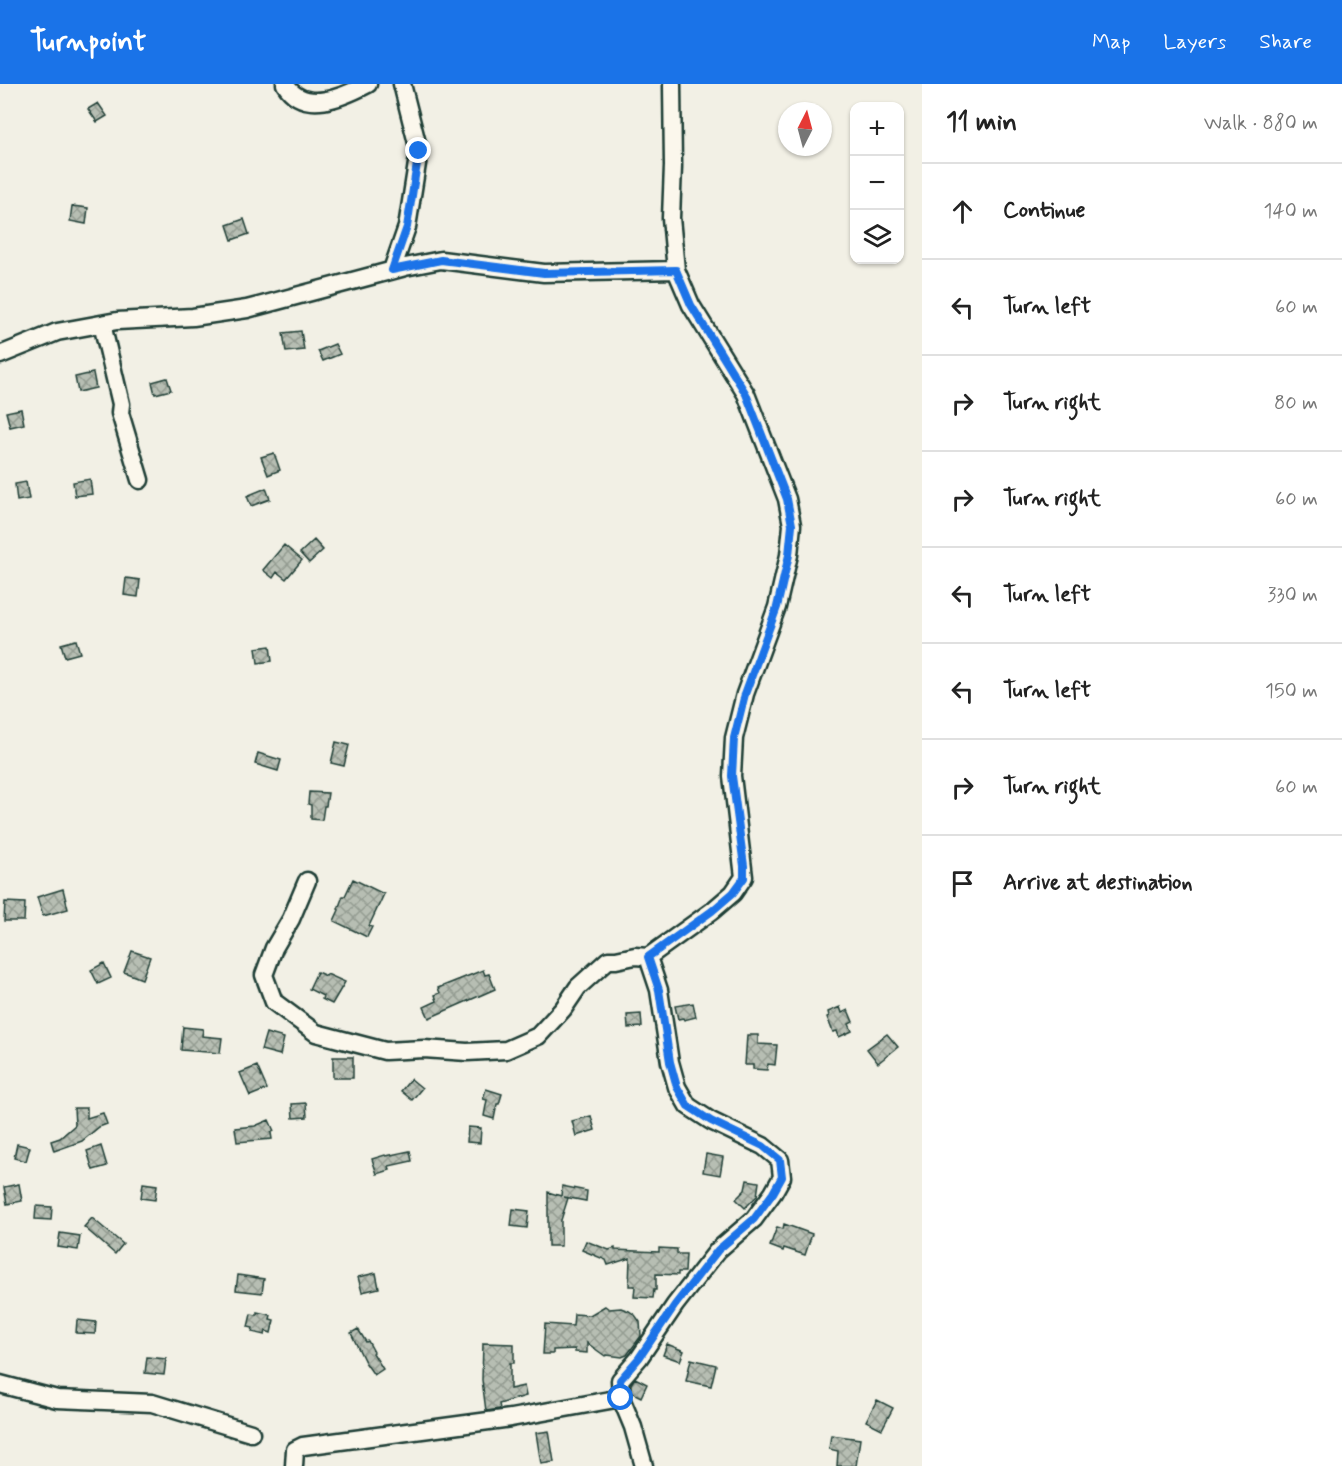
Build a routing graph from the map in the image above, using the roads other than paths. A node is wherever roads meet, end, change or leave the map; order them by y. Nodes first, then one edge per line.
1 (285, 84) edge
2 (368, 84) edge
3 (402, 84) edge
4 (672, 84) edge
5 (392, 270) junction
6 (676, 270) junction
7 (102, 324) junction
8 (0, 356) edge
9 (140, 480) dead end
10 (307, 881) dead end
11 (648, 957) junction
12 (0, 1384) edge
13 (621, 1398) junction
14 (251, 1433) dead end
15 (294, 1466) edge
16 (644, 1466) edge

1 - 2 street
3 - 5 street
4 - 6 street
5 - 6 street
5 - 7 street
6 - 11 street
7 - 8 street
7 - 9 street
10 - 11 street
11 - 13 street
12 - 14 street
13 - 15 street
13 - 16 street

